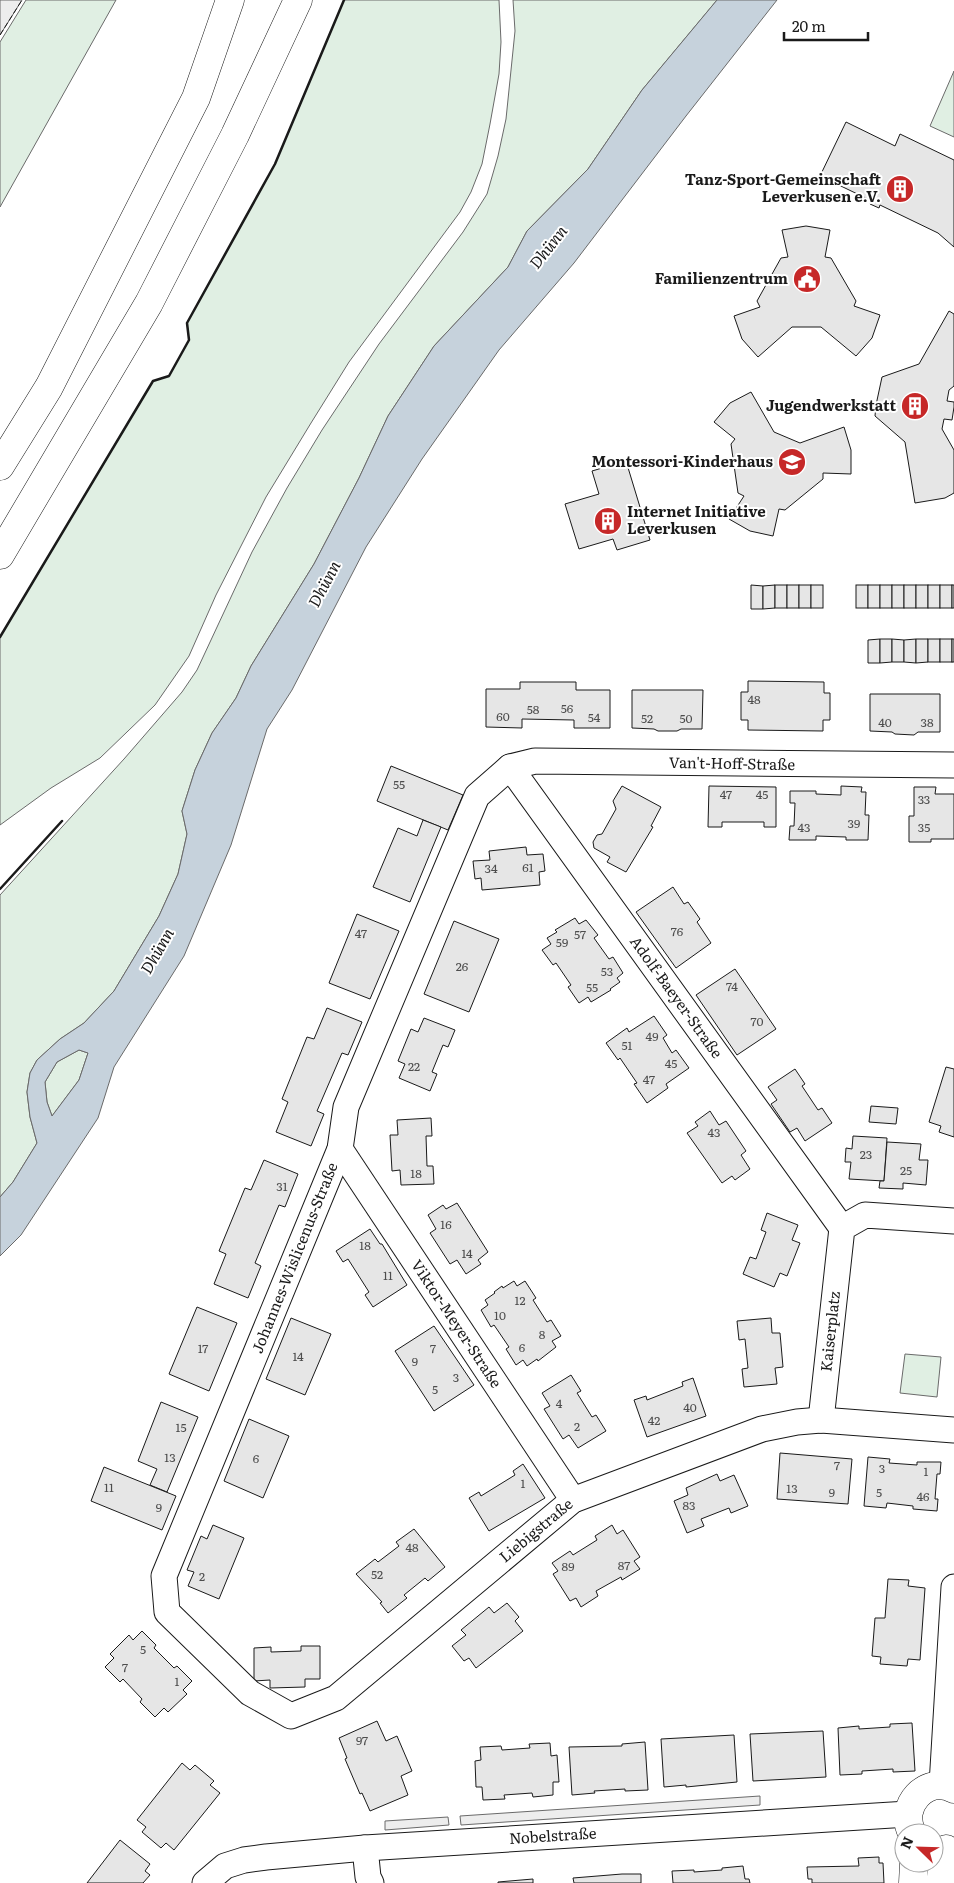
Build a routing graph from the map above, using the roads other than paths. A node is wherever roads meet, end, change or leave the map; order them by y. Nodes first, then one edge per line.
1 (230, 0) edge
2 (298, 0) edge
3 (0, 466) edge
4 (0, 556) edge
5 (954, 765) edge
6 (510, 767) junction
7 (340, 1149) junction
8 (954, 1221) edge
9 (842, 1228) junction
10 (821, 1420) junction
11 (954, 1430) edge
12 (573, 1500) junction
13 (954, 1587) edge
14 (291, 1716) joint
15 (948, 1787) edge
16 (910, 1823) edge
17 (894, 1825) edge
18 (365, 1848) junction
19 (945, 1848) edge
20 (205, 1883) edge
21 (371, 1883) edge
22 (940, 1883) edge

1 - 3 main road
2 - 4 main road
5 - 6 street, Van't-Hoff-Straße
6 - 7 street, Johannes-Wislicenus-Straße
6 - 9 street, Adolf-Baeyer-Straße
7 - 12 street, Viktor-Meyer-Straße
7 - 14 street, Johannes-Wislicenus-Straße
8 - 9 street
9 - 10 street, Kaiserplatz
10 - 11 street
10 - 12 street, Liebigstraße
12 - 14 street, Liebigstraße
13 - 15 street
15 - 16 main road, Nobelstraße
17 - 18 street, Nobelstraße
18 - 20 street, Nobelstraße
18 - 21 street
19 - 22 main road

